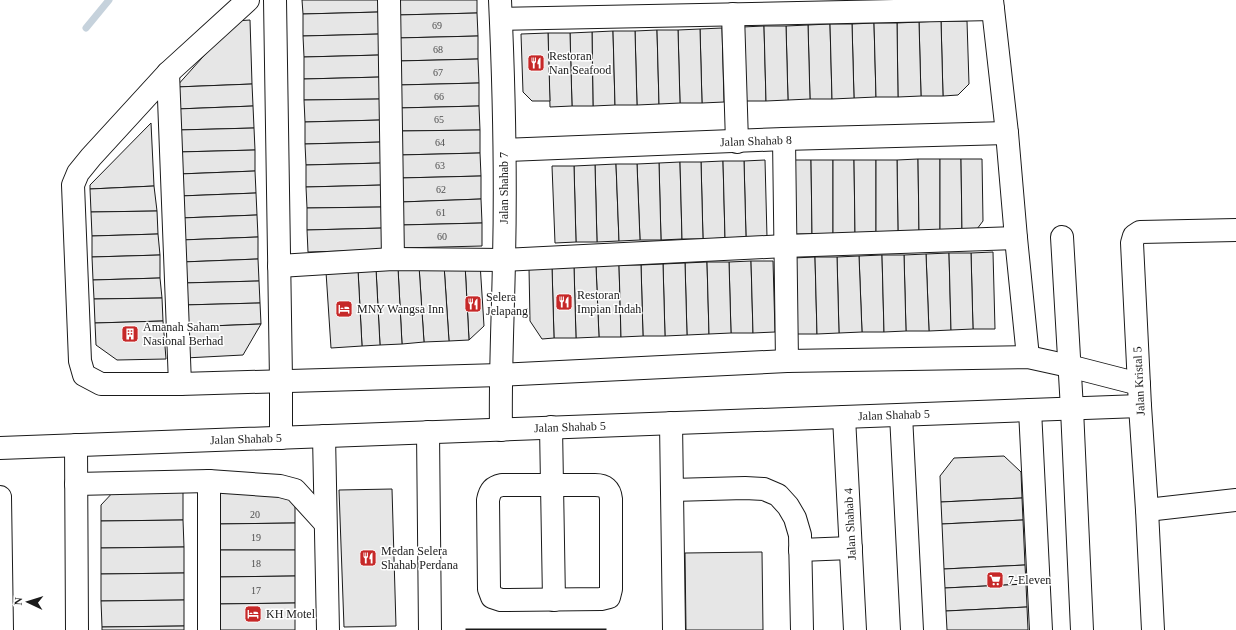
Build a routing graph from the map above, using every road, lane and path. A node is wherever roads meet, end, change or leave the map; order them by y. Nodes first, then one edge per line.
1 (248, 0) edge
2 (275, 0) edge
3 (389, 0) edge
4 (993, 4) edge
5 (500, 10) edge
6 (733, 14) junction
7 (168, 74) junction
8 (1007, 132) junction
9 (784, 139) junction
10 (737, 142) junction
11 (504, 150) junction
12 (1236, 230) edge
13 (1062, 237) dead end
14 (1016, 238) junction
15 (785, 246) junction
16 (393, 259) junction
17 (504, 260) junction
18 (279, 266) junction
19 (1028, 357) junction
20 (788, 361) junction
21 (1069, 366) junction
22 (500, 375) junction
23 (281, 380) junction
24 (180, 384) junction
25 (1139, 384) junction
26 (1140, 406) junction
27 (1072, 408) junction
28 (1030, 410) junction
29 (901, 415) junction
30 (844, 417) junction
31 (671, 423) junction
32 (551, 427) junction
33 (501, 430) junction
34 (428, 432) junction
35 (324, 436) junction
36 (280, 438) junction
37 (76, 445) junction
38 (0, 448) edge
39 (209, 481) junction
40 (76, 484) junction
41 (552, 485) junction
42 (672, 490) junction
43 (0, 497) edge
44 (1236, 500) edge
45 (1147, 510) junction
46 (325, 523) junction
47 (851, 548) junction
48 (800, 550) junction
49 (554, 600) junction
50 (2, 630) edge
51 (77, 630) edge
52 (209, 630) edge
53 (328, 630) edge
54 (430, 630) edge
55 (674, 630) edge
56 (802, 630) edge
57 (856, 630) edge
58 (912, 630) edge
59 (1041, 630) edge
60 (1082, 630) edge
61 (1153, 630) edge

1 - 7 street
2 - 18 street
3 - 16 street
4 - 6 street
4 - 8 street
5 - 6 street
5 - 11 street, Jalan Shahab 7
6 - 10 street
7 - 24 street
7 - 24 street
8 - 9 street, Jalan Shahab 8
8 - 14 street
9 - 10 street, Jalan Shahab 8
9 - 15 street
10 - 11 street, Jalan Shahab 8
11 - 17 street, Jalan Shahab 7
12 - 25 street, Jalan Kristal 5
13 - 21 street
14 - 15 street
14 - 19 street
15 - 17 street
15 - 20 street
16 - 17 street
16 - 18 street
17 - 22 street, Jalan Shahab 7
18 - 23 street
19 - 20 street
19 - 21 street
20 - 22 street
21 - 25 street
21 - 27 street
22 - 23 street
22 - 33 street, Jalan Shahab 7
23 - 24 street
23 - 36 street
25 - 26 street, Jalan Kristal 5
26 - 27 street, Jalan Shahab 5
26 - 45 street, Jalan Kristal 5
27 - 28 street, Jalan Shahab 5
27 - 60 street
28 - 29 street, Jalan Shahab 5
28 - 59 street
29 - 30 street, Jalan Shahab 5
29 - 58 street
30 - 31 street, Jalan Shahab 5
30 - 47 street, Jalan Shahab 4
31 - 32 street, Jalan Shahab 5
31 - 42 street
32 - 33 street, Jalan Shahab 5
32 - 41 street
33 - 34 street, Jalan Shahab 5
34 - 35 street, Jalan Shahab 5
34 - 54 street
35 - 36 street, Jalan Shahab 5
35 - 46 street
36 - 37 street, Jalan Shahab 5
37 - 38 street, Jalan Shahab 5
37 - 40 street
39 - 40 street
39 - 46 street
39 - 52 street
40 - 51 street
41 - 49 street
41 - 49 street
41 - 49 street
42 - 48 street
42 - 55 street
43 - 50 street
44 - 45 street
45 - 61 street, Jalan Kristal 5
46 - 53 street
47 - 48 street
47 - 57 street, Jalan Shahab 4
48 - 56 street

